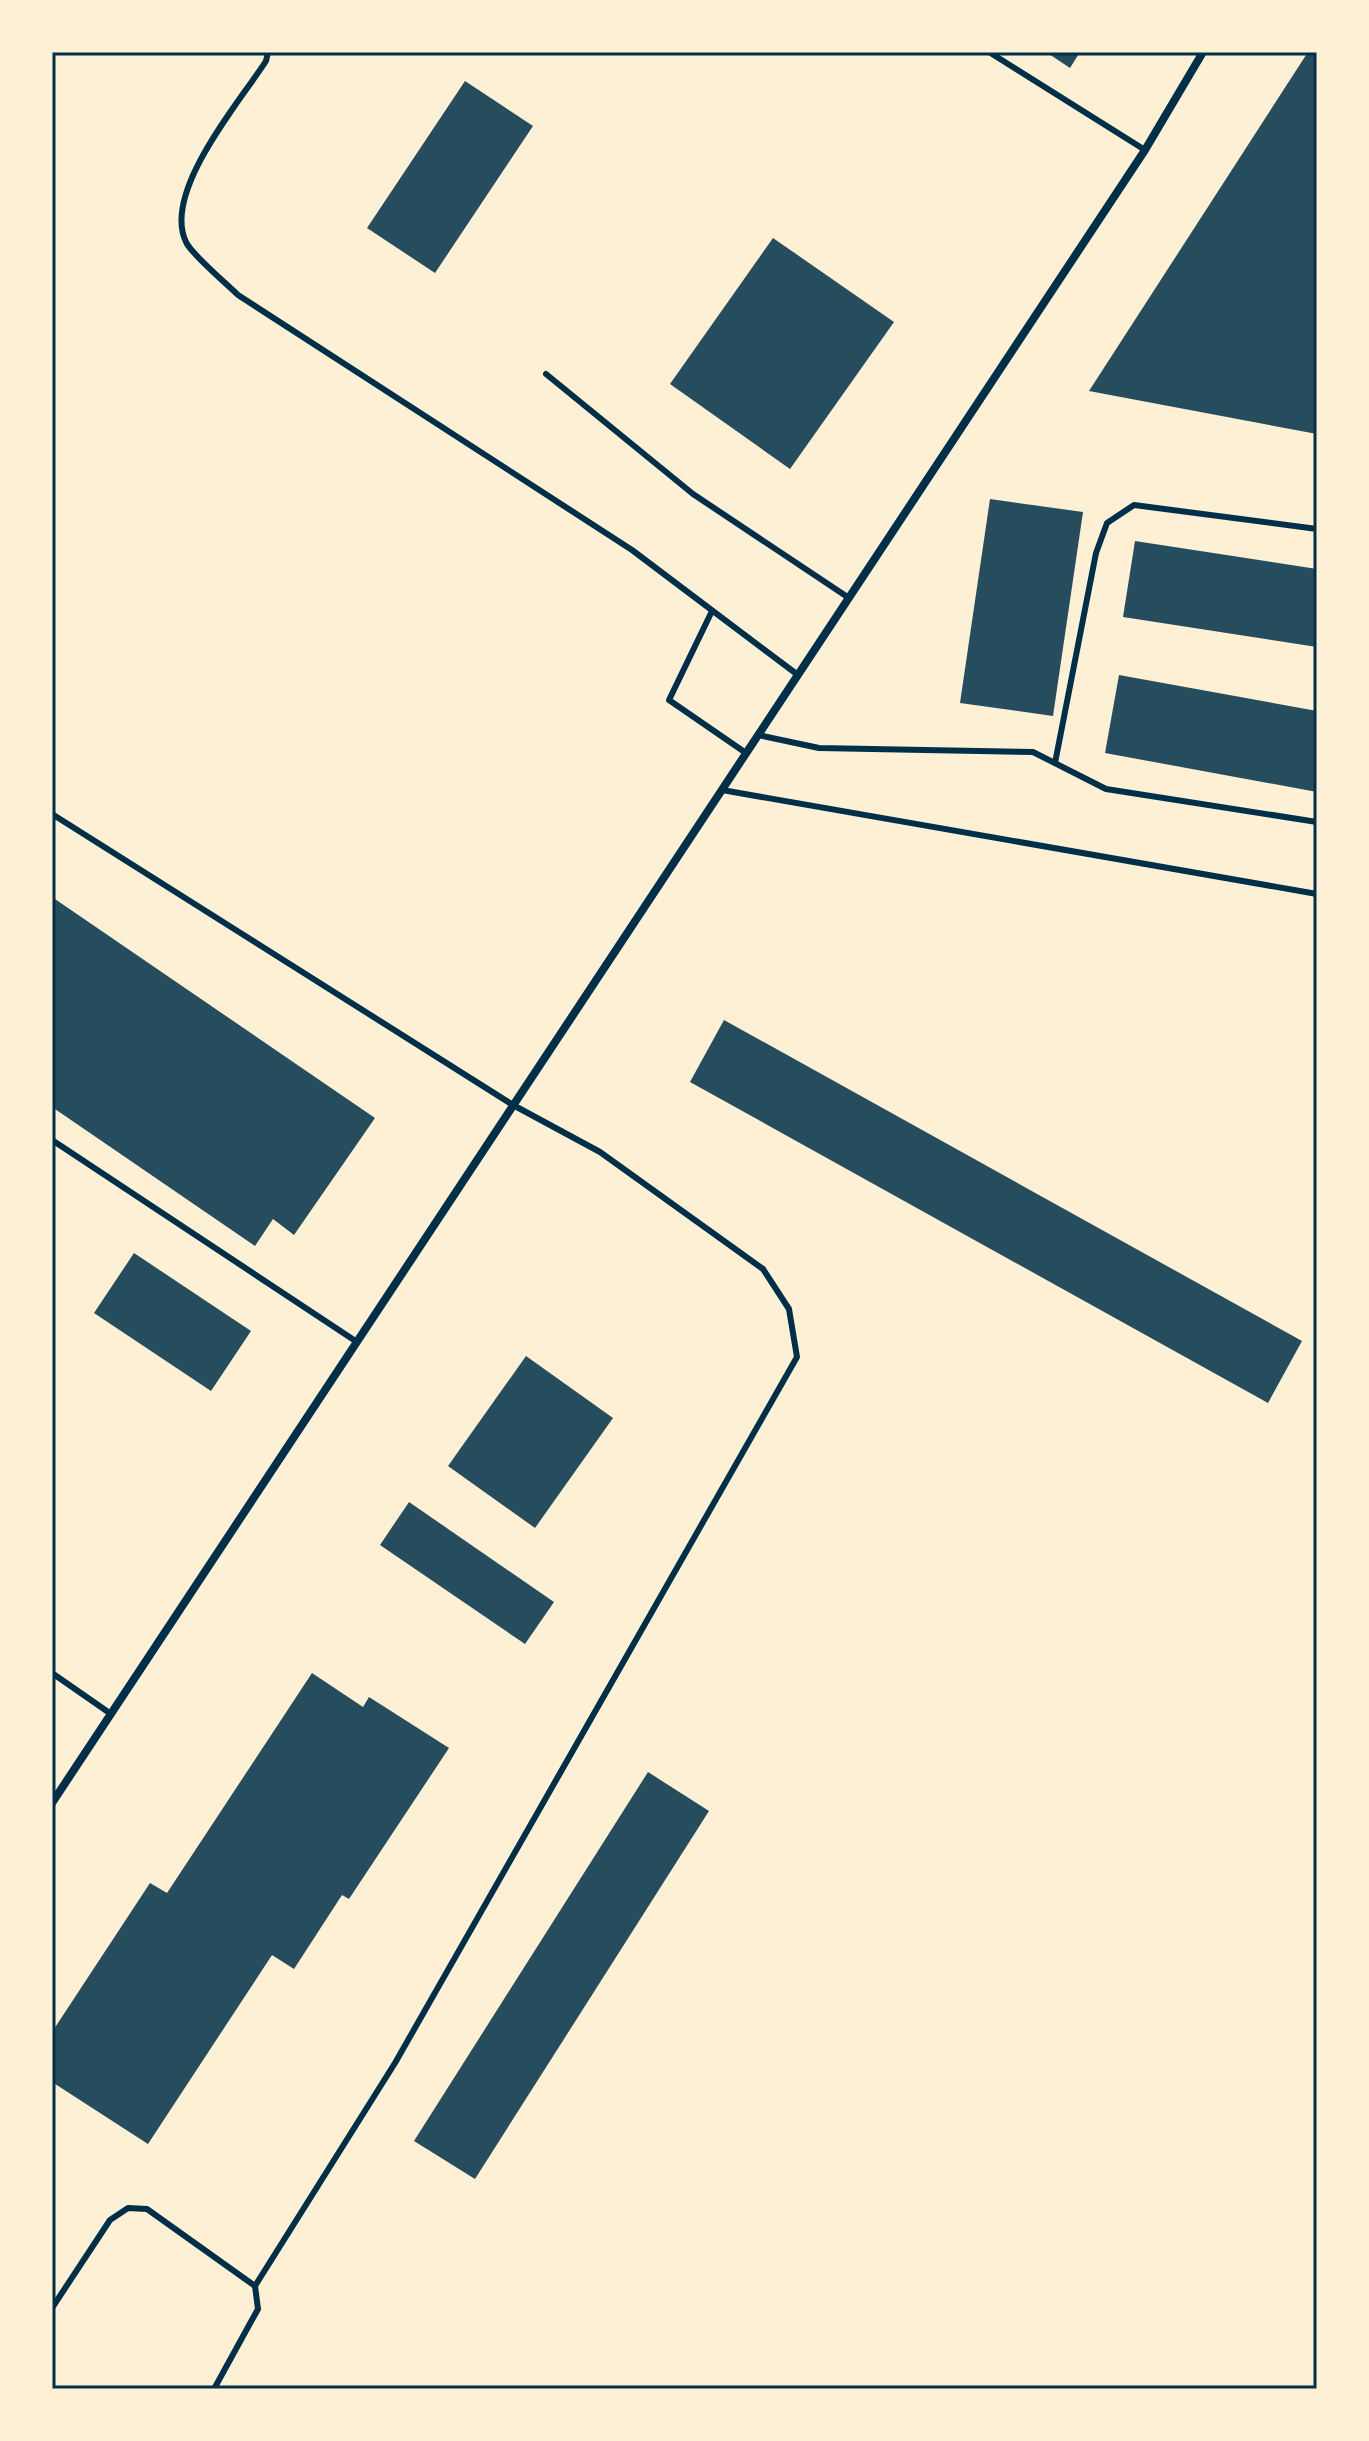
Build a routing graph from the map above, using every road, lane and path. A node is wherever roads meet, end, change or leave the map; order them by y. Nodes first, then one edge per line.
1 (268, 52) edge
2 (989, 52) edge
3 (1203, 52) edge
4 (1145, 150) junction
5 (546, 374) dead end
6 (1317, 529) edge
7 (849, 598) junction
8 (712, 611) junction
9 (798, 675) junction
10 (758, 735) junction
11 (746, 753) junction
12 (1055, 763) junction
13 (722, 790) junction
14 (52, 814) edge
15 (1317, 822) edge
16 (1317, 894) edge
17 (513, 1105) junction
18 (52, 1140) edge
19 (357, 1342) junction
20 (52, 1673) edge
21 (111, 1714) junction
22 (52, 1803) edge
23 (255, 2286) junction
24 (52, 2308) edge
25 (214, 2389) edge

1 - 8 lane
2 - 4 lane
3 - 4 street
4 - 7 street
5 - 7 lane
6 - 12 lane
7 - 9 street
8 - 9 lane
8 - 11 lane
9 - 10 street
10 - 11 street
10 - 12 lane
11 - 13 street
12 - 15 lane
13 - 16 lane
13 - 17 street
14 - 17 lane
17 - 19 street
17 - 23 lane
18 - 19 lane
19 - 21 street
20 - 21 lane
21 - 22 street
23 - 24 lane
23 - 25 lane

